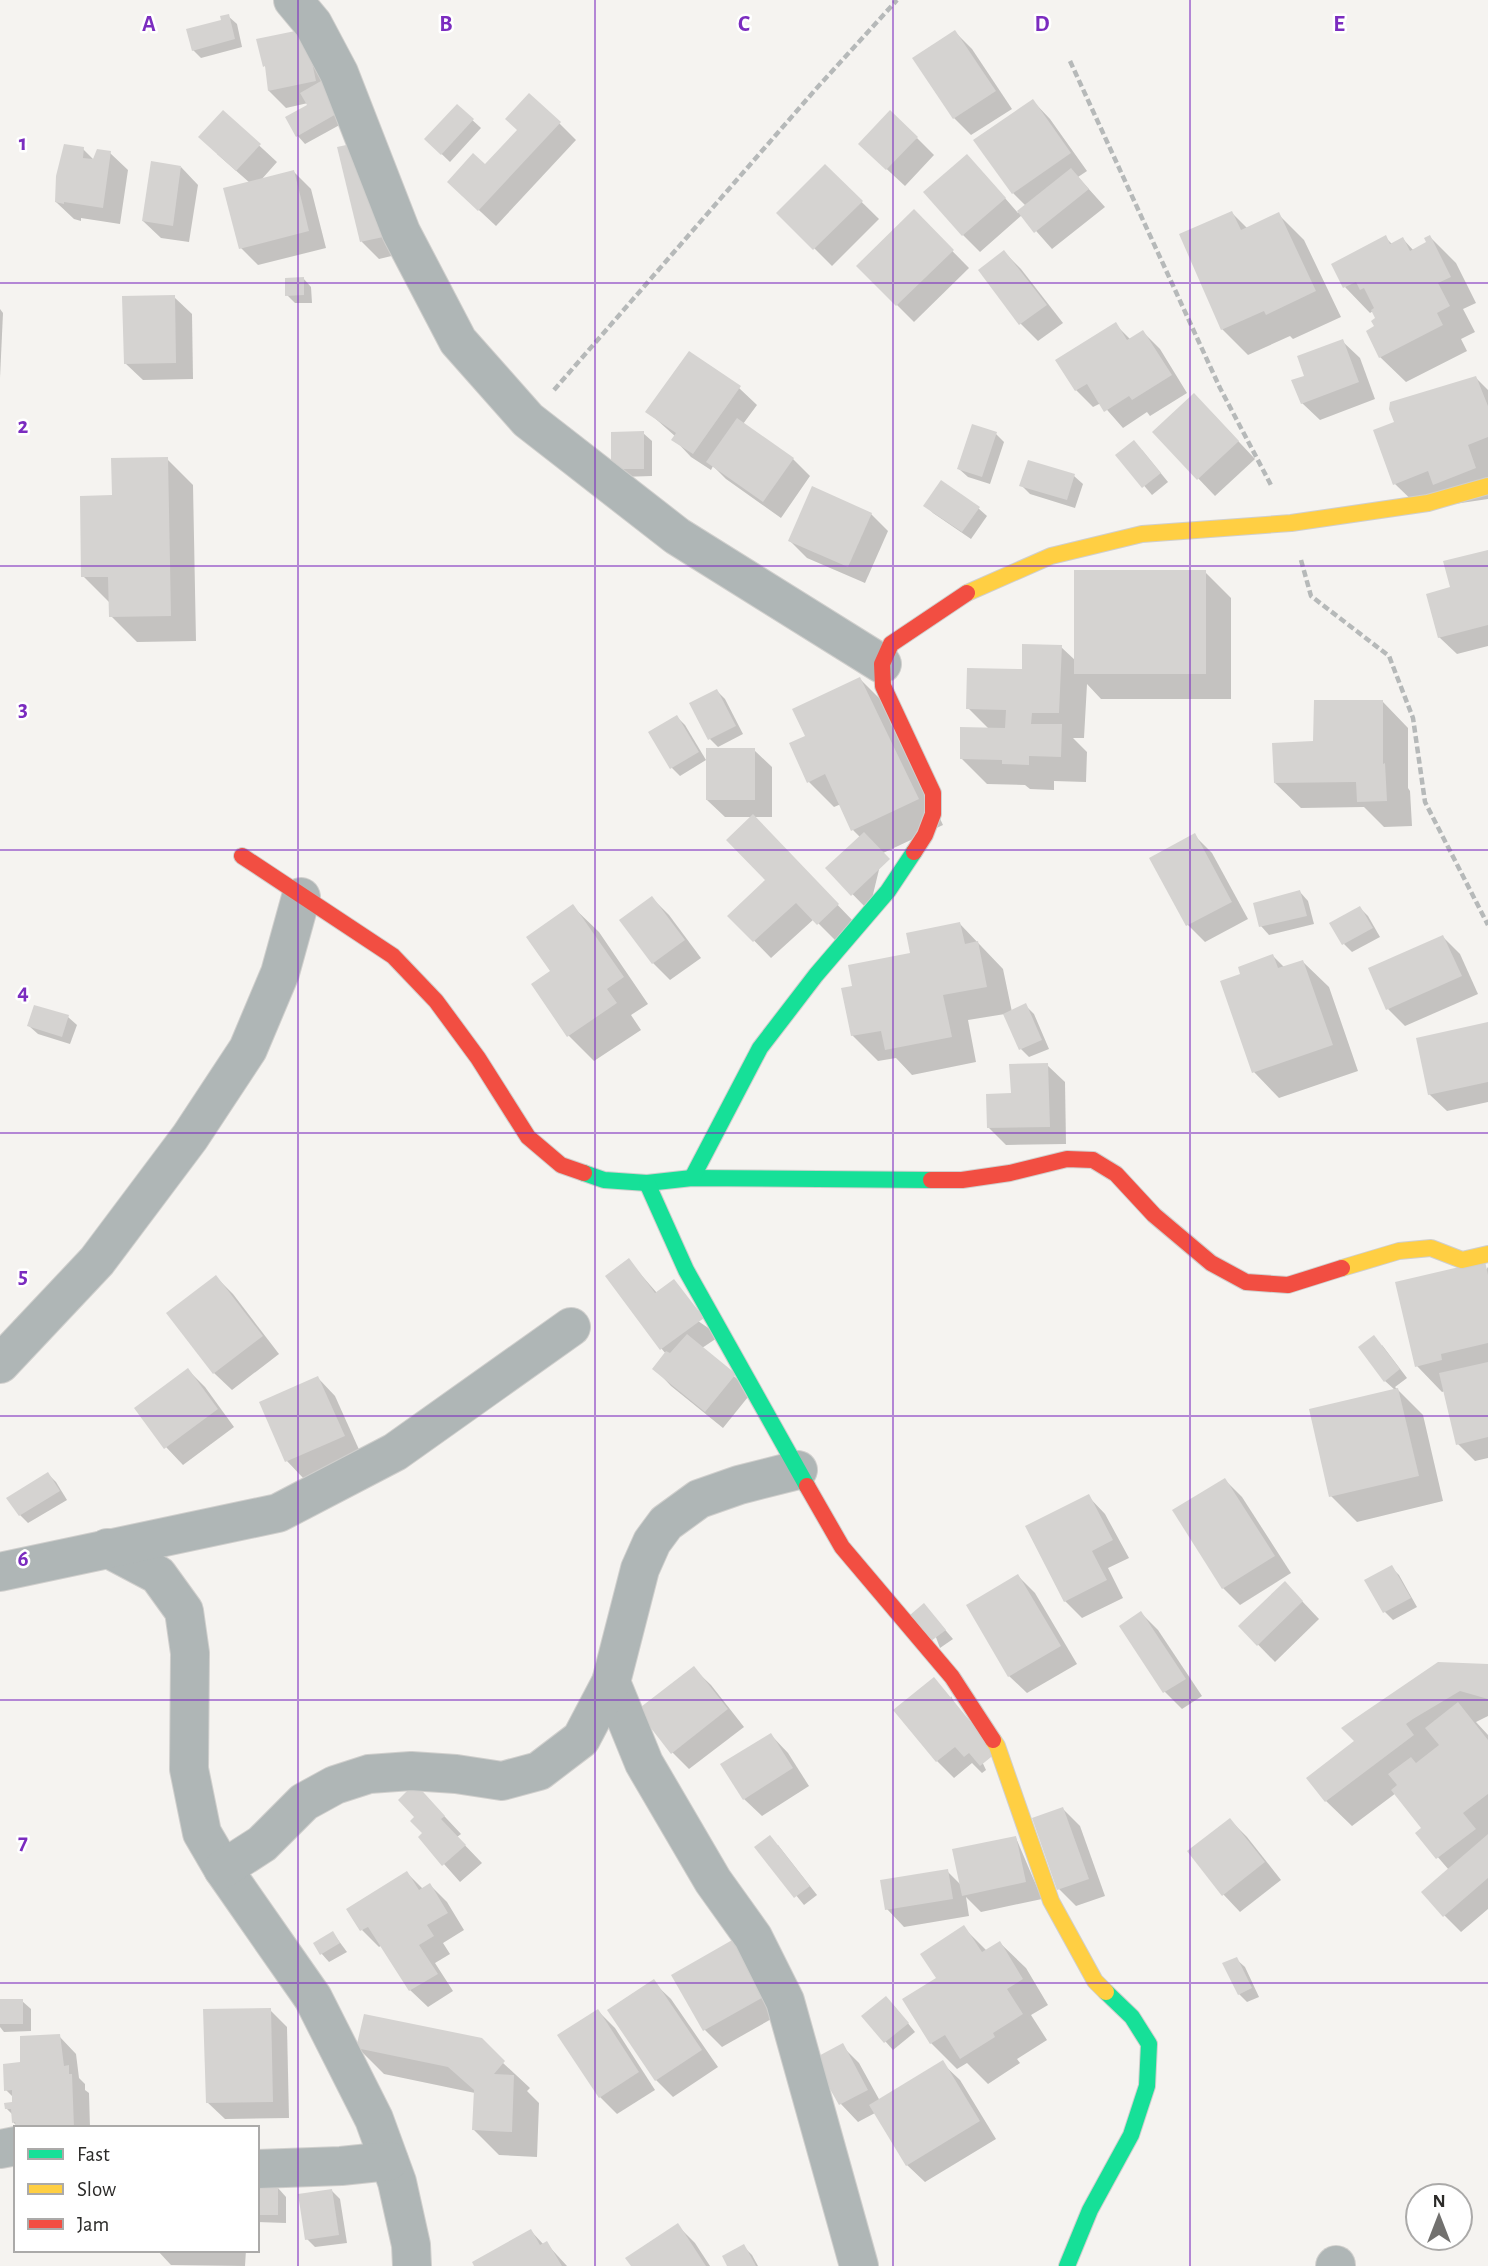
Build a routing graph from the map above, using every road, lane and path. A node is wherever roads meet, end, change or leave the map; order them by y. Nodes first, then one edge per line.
1 (293, 0) edge
2 (897, 0) edge
3 (1070, 61) dead end
4 (528, 420) junction
5 (1488, 486) edge
6 (1291, 523) junction
7 (882, 664) junction
8 (242, 856) dead end
9 (301, 897) junction
10 (1488, 925) edge
11 (692, 1178) junction
12 (647, 1184) junction
13 (1488, 1254) edge
14 (571, 1327) dead end
15 (0, 1364) edge
16 (798, 1470) junction
17 (107, 1548) junction
18 (0, 1572) edge
19 (611, 1682) junction
20 (223, 1869) junction
21 (389, 2161) junction
22 (259, 2169) edge
23 (412, 2266) edge
24 (859, 2266) edge
25 (1067, 2266) edge

1 - 4 street
2 - 4 path
3 - 6 path
4 - 7 street
5 - 6 street
6 - 7 street
6 - 10 path
7 - 11 street
8 - 9 street
9 - 12 street
9 - 15 street
11 - 12 street
11 - 13 street
12 - 16 street
14 - 17 street
16 - 19 street
16 - 25 street
17 - 18 street
17 - 20 street
19 - 20 street
19 - 24 street
20 - 21 street
21 - 22 street
21 - 23 street

